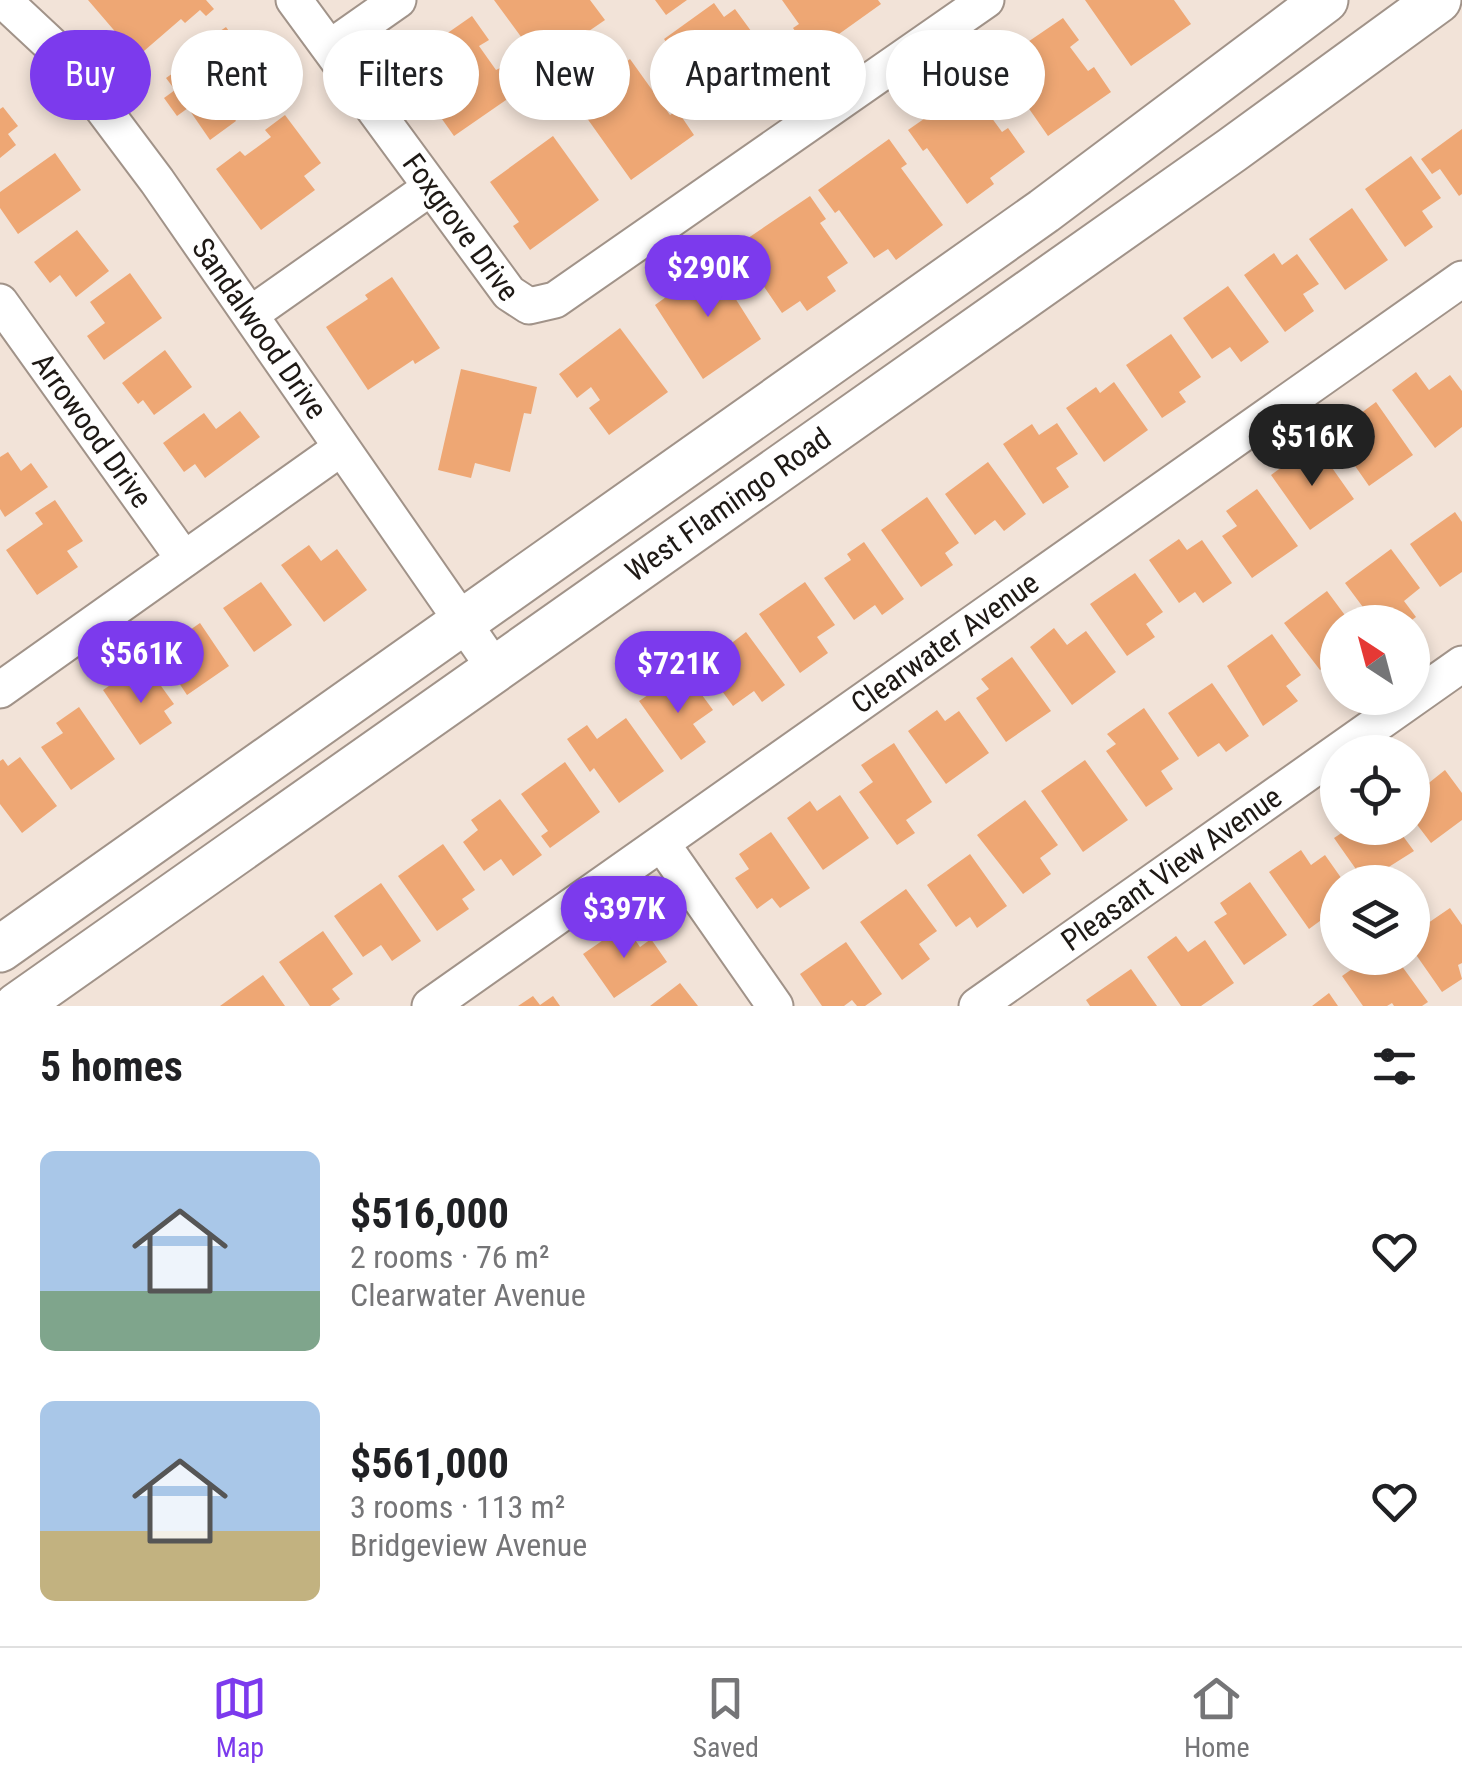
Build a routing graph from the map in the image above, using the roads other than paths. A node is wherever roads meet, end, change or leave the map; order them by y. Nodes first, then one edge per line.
1 (3, 0) edge
2 (294, 0) edge
3 (398, 0) edge
4 (986, 0) edge
5 (1325, 0) edge
6 (1438, 0) edge
7 (355, 30) edge
8 (323, 37) edge
9 (382, 120) edge
10 (430, 188) junction
11 (1462, 279) edge
12 (0, 302) edge
13 (251, 314) junction
14 (341, 448) junction
15 (184, 559) junction
16 (463, 623) junction
17 (1462, 664) edge
18 (496, 670) junction
19 (0, 690) edge
20 (662, 844) junction
21 (64, 904) junction
22 (0, 949) edge
23 (0, 981) edge
24 (17, 1006) edge
25 (430, 1006) edge
26 (775, 1006) edge
27 (977, 1006) edge

1 - 13 street, Sandalwood Drive
2 - 8 street, Foxgrove Drive
3 - 7 street
4 - 10 street, Foxgrove Drive
5 - 16 main road, West Flamingo Road
6 - 18 main road, West Flamingo Road
9 - 10 street, Foxgrove Drive
10 - 13 street
11 - 20 street, Clearwater Avenue
12 - 15 street, Arrowood Drive
13 - 14 street, Sandalwood Drive
14 - 15 street
14 - 16 street, Sandalwood Drive
15 - 19 street
16 - 18 street, Sandalwood Drive
16 - 21 main road, West Flamingo Road
17 - 27 street, Pleasant View Avenue
18 - 24 main road, West Flamingo Road
20 - 25 street, Clearwater Avenue
20 - 26 street
21 - 22 main road, West Flamingo Road
21 - 23 main road

